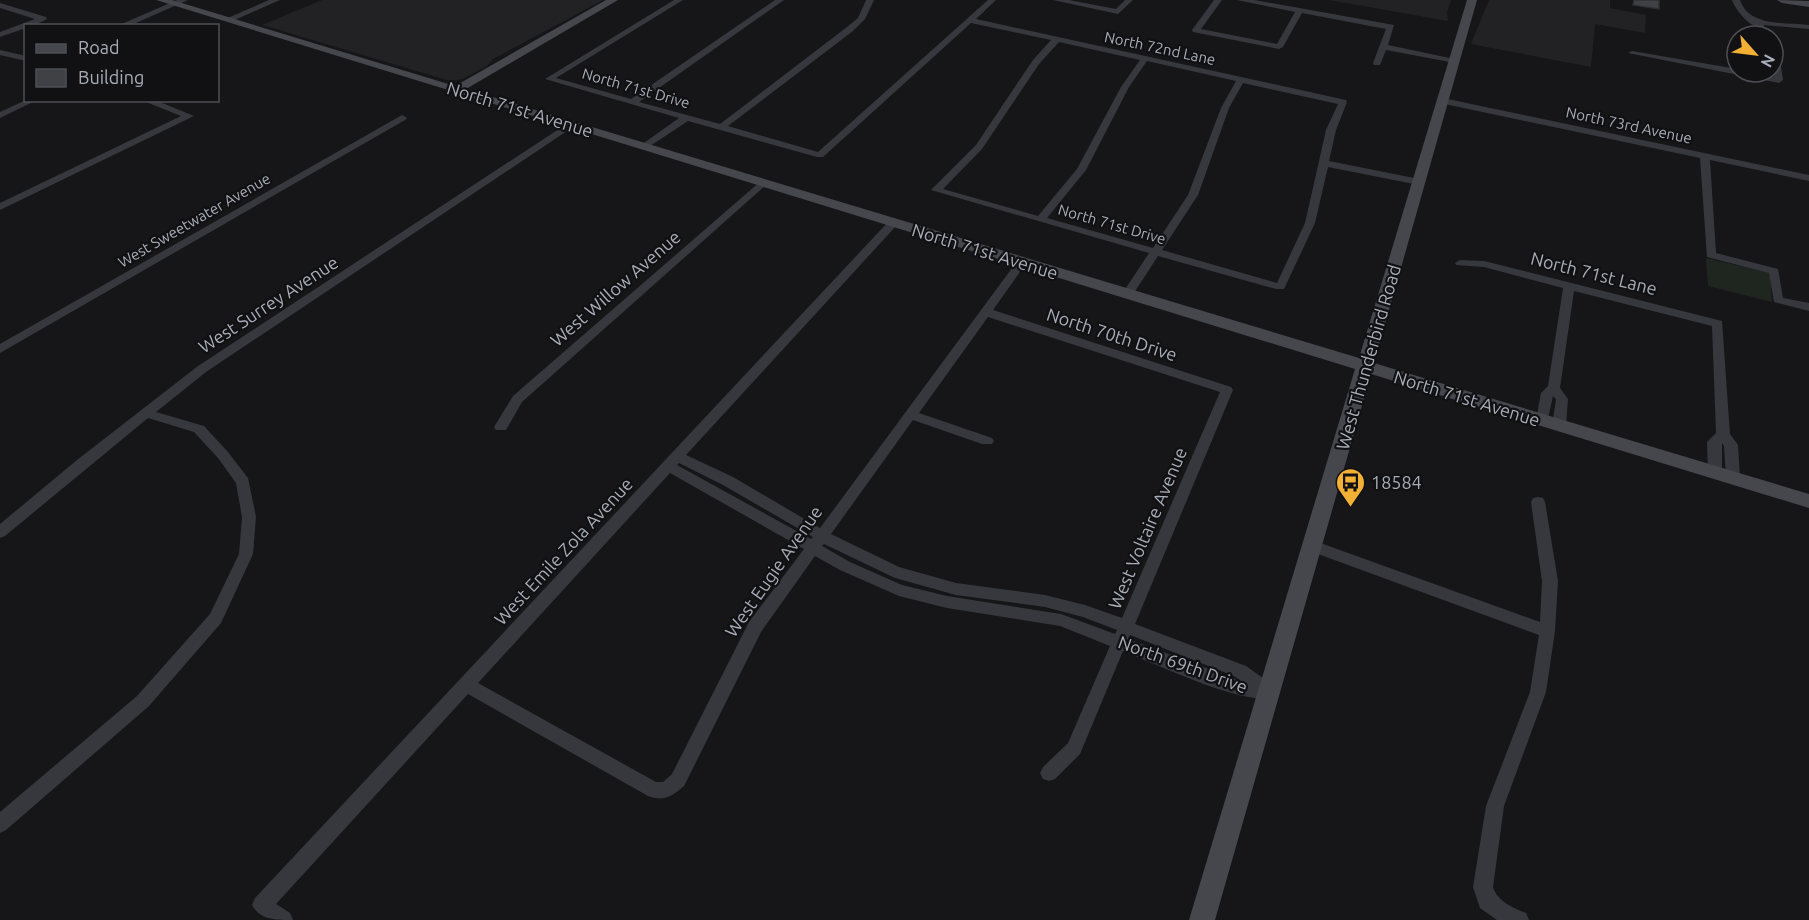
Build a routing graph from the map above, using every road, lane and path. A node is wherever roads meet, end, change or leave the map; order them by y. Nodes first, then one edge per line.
1 (160, 0) edge
2 (276, 0) edge
3 (613, 0) edge
4 (679, 0) edge
5 (780, 0) edge
6 (870, 0) edge
7 (992, 0) edge
8 (1057, 0) edge
9 (1129, 0) edge
10 (1218, 0) edge
11 (1241, 0) edge
12 (1472, 0) edge
13 (1736, 0) edge
14 (1744, 0) edge
15 (1782, 0) edge
16 (1, 2) edge
17 (179, 2) edge
18 (1809, 4) edge
19 (1300, 11) junction
20 (1745, 12) junction
21 (227, 20) junction
22 (970, 20) junction
23 (1755, 22) joint
24 (30, 24) edge
25 (126, 24) edge
26 (24, 26) edge
27 (1809, 27) edge
28 (0, 35) edge
29 (1057, 39) junction
30 (1384, 47) junction
31 (0, 52) edge
32 (1632, 53) dead end
33 (24, 58) edge
34 (1145, 58) junction
35 (1455, 60) junction
36 (1377, 63) dead end
37 (1725, 70) edge
38 (1241, 79) junction
39 (456, 90) junction
40 (1443, 101) junction
41 (29, 102) edge
42 (150, 102) edge
43 (633, 102) junction
44 (0, 115) edge
45 (687, 117) junction
46 (402, 118) dead end
47 (571, 125) junction
48 (722, 127) junction
49 (644, 147) junction
50 (1705, 156) junction
51 (1324, 166) junction
52 (929, 178) dead end
53 (1809, 178) edge
54 (762, 183) junction
55 (940, 186) junction
56 (1418, 186) junction
57 (0, 207) edge
58 (1041, 219) junction
59 (893, 223) junction
60 (1156, 252) junction
61 (1022, 262) junction
62 (1460, 263) dead end
63 (1569, 286) junction
64 (1128, 294) junction
65 (1809, 307) edge
66 (986, 312) junction
67 (0, 349) edge
68 (1366, 367) junction
69 (1554, 388) junction
70 (1227, 390) joint
71 (1545, 400) junction
72 (1561, 405) junction
73 (145, 413) junction
74 (909, 414) junction
75 (1550, 423) junction
76 (501, 427) dead end
77 (1723, 435) junction
78 (987, 441) dead end
79 (1714, 451) junction
80 (1732, 456) junction
81 (673, 461) junction
82 (1715, 473) junction
83 (1733, 479) junction
84 (1809, 501) edge
85 (1538, 502) dead end
86 (0, 532) edge
87 (816, 541) junction
88 (1312, 546) junction
89 (1547, 631) junction
90 (1123, 635) junction
91 (465, 684) junction
92 (1270, 692) junction
93 (1049, 773) dead end
94 (0, 824) edge
95 (283, 920) edge
96 (1202, 920) edge
97 (1519, 920) edge

1 - 17 street, North 71st Avenue
2 - 21 street
3 - 39 street
4 - 43 street, North 71st Drive
5 - 43 street
6 - 48 street
7 - 22 street
8 - 9 street
10 - 19 street
11 - 19 street
12 - 35 street, West Thunderbird Road
13 - 20 street
14 - 20 street
15 - 18 street
16 - 24 street
17 - 21 street, North 71st Avenue
17 - 25 street
19 - 30 street
20 - 23 street
21 - 39 street, North 71st Avenue
22 - 29 street, North 72nd Lane
22 - 48 street, North 71st Drive
23 - 27 street
26 - 28 street
29 - 34 street, North 72nd Lane
29 - 55 street
30 - 35 street
30 - 36 street
31 - 33 street
32 - 37 street
34 - 38 street, North 72nd Lane
34 - 58 street
35 - 40 street, West Thunderbird Road
38 - 51 street, North 72nd Lane
38 - 60 street
39 - 47 street, North 71st Avenue
40 - 50 street, North 73rd Avenue
40 - 56 street, West Thunderbird Road
41 - 44 street
42 - 57 street
43 - 45 street, North 71st Drive
45 - 48 street, North 71st Drive
45 - 49 street
46 - 67 street, West Sweetwater Avenue
47 - 49 street, North 71st Avenue
47 - 73 street, West Surrey Avenue
49 - 54 street, North 71st Avenue
50 - 53 street, North 73rd Avenue
50 - 65 street
51 - 56 street
51 - 60 street, North 71st Drive
52 - 55 street
54 - 59 street, North 71st Avenue
54 - 76 street, West Willow Avenue
55 - 58 street, North 71st Drive
56 - 68 street, West Thunderbird Road
58 - 60 street, North 71st Drive
59 - 61 street, North 71st Avenue
59 - 81 street, West Emile Zola Avenue
60 - 64 street
61 - 64 street, North 71st Avenue
61 - 66 street, West Eugie Avenue
62 - 63 street, North 71st Lane
63 - 69 street
63 - 77 street, North 71st Lane
64 - 68 street, North 71st Avenue
66 - 70 street, North 70th Drive
66 - 74 street, West Eugie Avenue
68 - 75 street, North 71st Avenue
68 - 88 street, West Thunderbird Road
69 - 71 street
69 - 72 street
70 - 90 street, West Voltaire Avenue
71 - 72 street
71 - 75 street
72 - 75 street
73 - 86 street, West Surrey Avenue
73 - 94 street
74 - 78 street
74 - 87 street, West Eugie Avenue
75 - 82 street, North 71st Avenue
77 - 79 street
77 - 80 street
79 - 80 street
79 - 82 street
80 - 83 street
81 - 87 street, North 69th Drive
81 - 91 street, West Emile Zola Avenue
82 - 83 street, North 71st Avenue
83 - 84 street, North 71st Avenue
85 - 89 street
87 - 90 street, North 69th Drive
87 - 91 street, West Eugie Avenue
88 - 89 street
88 - 92 street, West Thunderbird Road
89 - 97 street
90 - 92 street, North 69th Drive
90 - 93 street, West Voltaire Avenue
91 - 95 street, West Emile Zola Avenue
92 - 96 street, West Thunderbird Road

